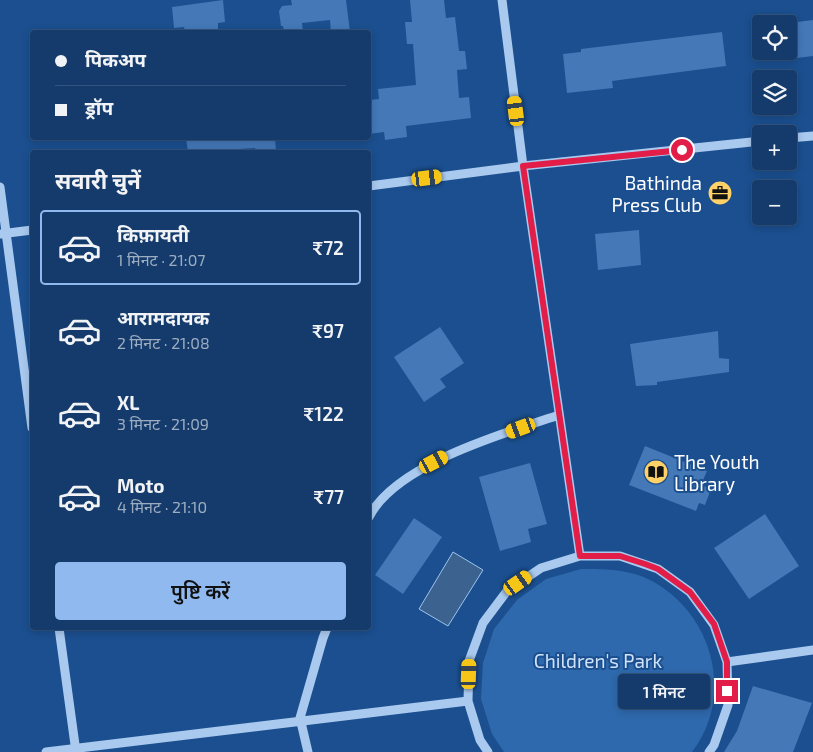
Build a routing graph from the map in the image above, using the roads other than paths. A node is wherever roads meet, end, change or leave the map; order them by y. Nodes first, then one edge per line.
1 (502, 0) edge
2 (813, 136) edge
3 (797, 137) edge
4 (752, 142) edge
5 (523, 166) junction
6 (371, 186) edge
7 (0, 187) edge
8 (30, 230) edge
9 (3, 234) edge
10 (559, 414) junction
11 (30, 415) edge
12 (371, 514) edge
13 (580, 556) junction
14 (59, 630) edge
15 (326, 630) edge
16 (813, 650) edge
17 (727, 662) junction
18 (468, 701) junction
19 (301, 721) junction
20 (76, 750) edge
21 (46, 752) edge
22 (308, 752) edge
23 (488, 752) edge
24 (709, 752) edge

1 - 5 street
2 - 3 street
4 - 5 street
5 - 6 street
5 - 10 street
7 - 9 street
8 - 9 street
9 - 11 street
10 - 12 street
10 - 13 street
13 - 17 street
13 - 18 street
14 - 20 street
15 - 19 street
16 - 17 street
17 - 24 street
18 - 19 street
18 - 23 street
19 - 20 street
19 - 22 street
20 - 21 street

